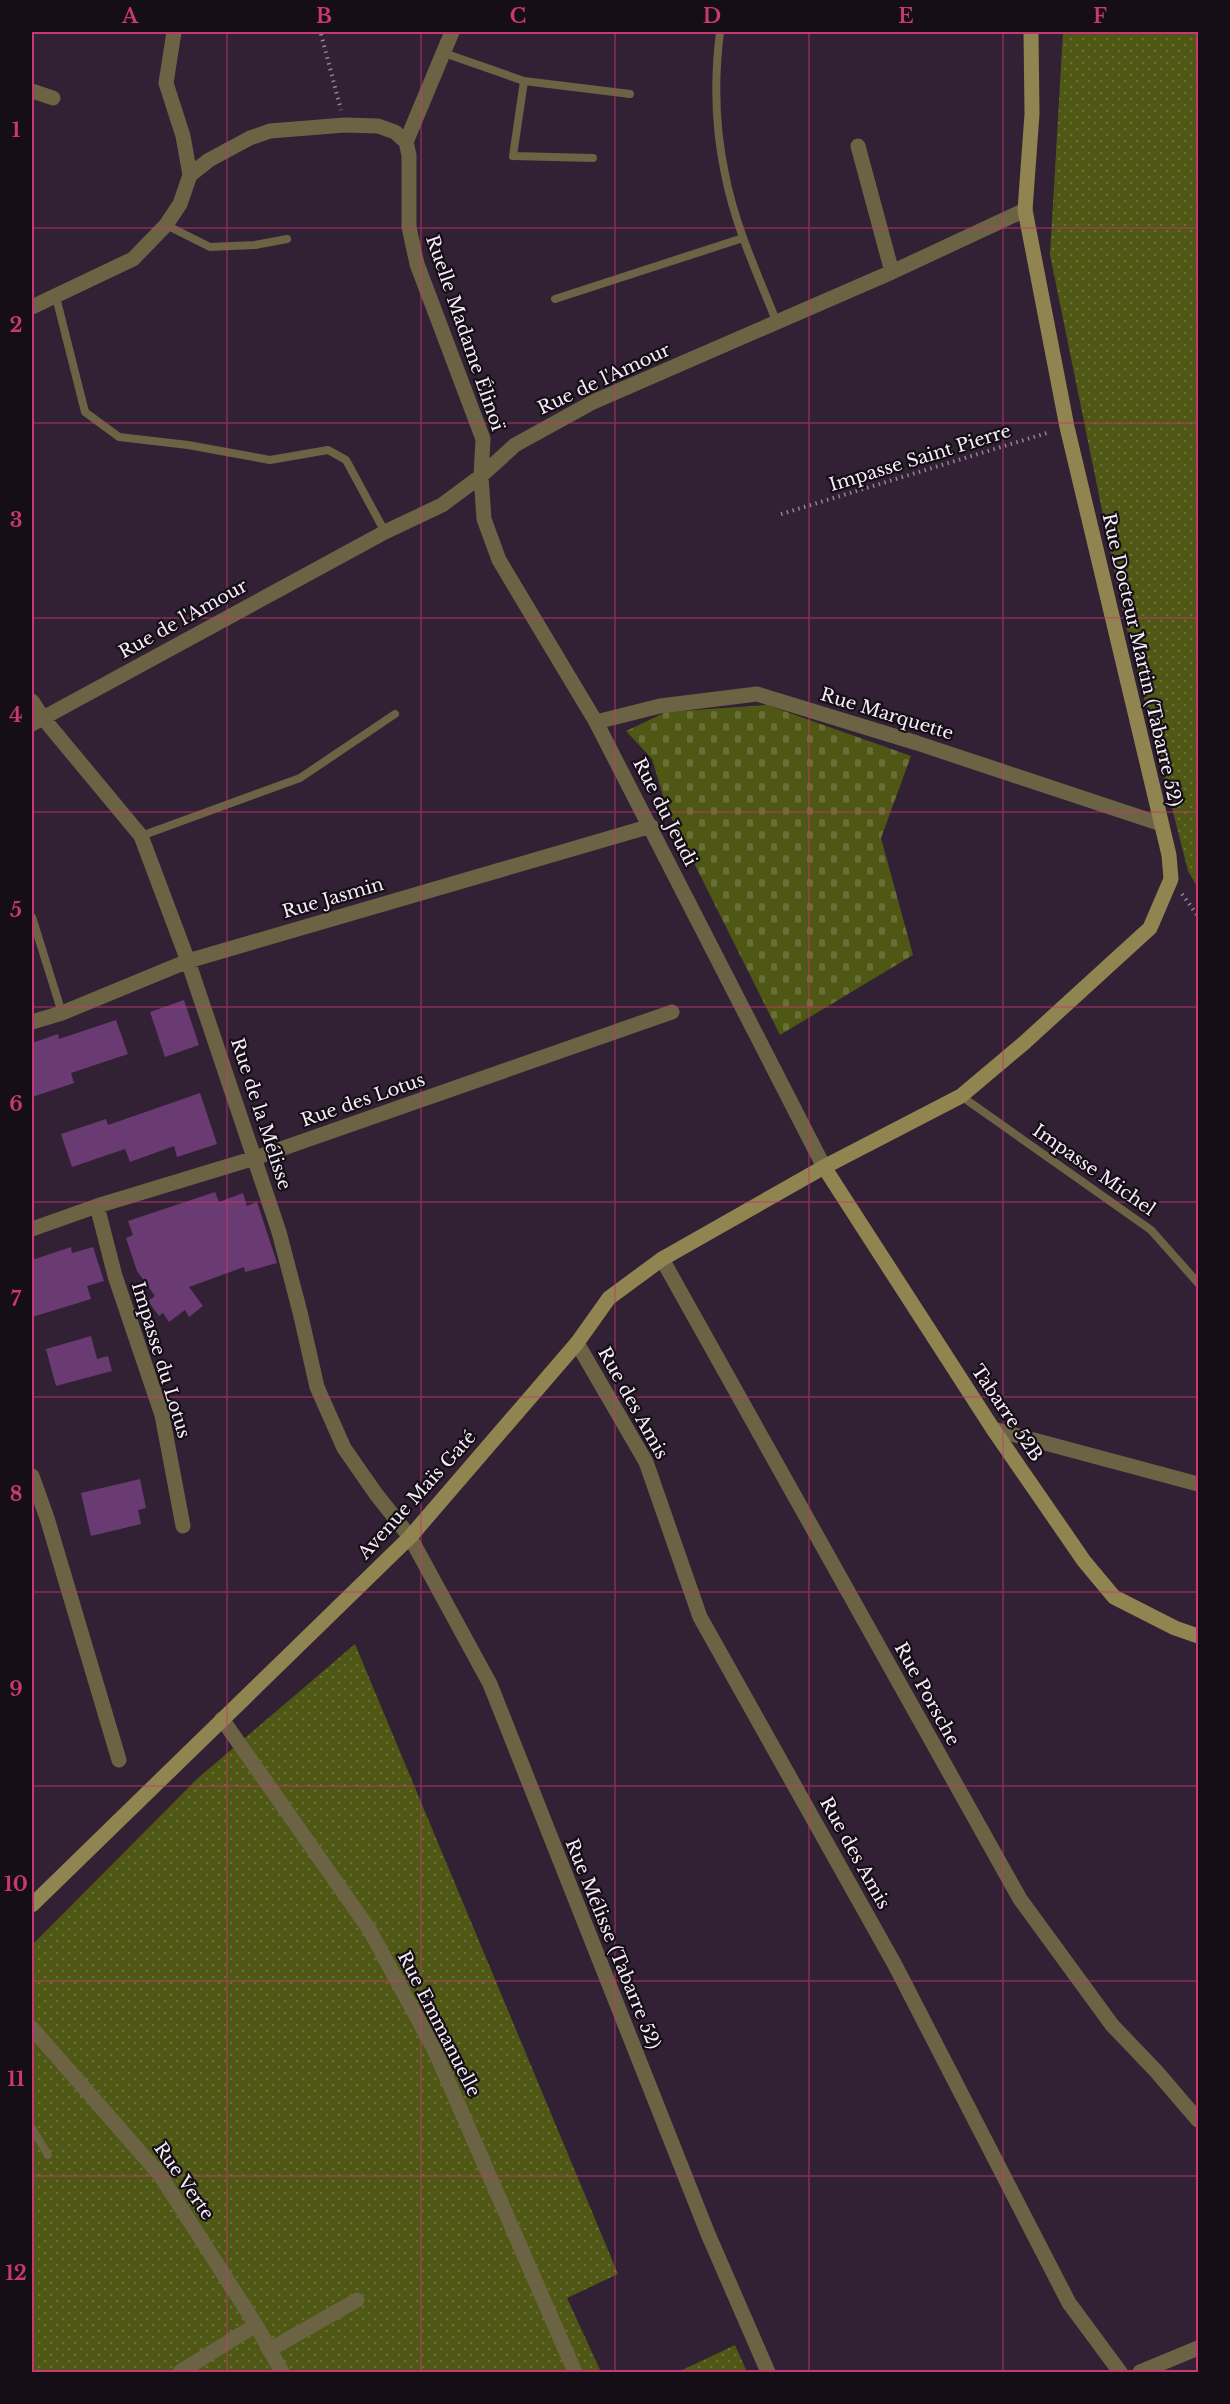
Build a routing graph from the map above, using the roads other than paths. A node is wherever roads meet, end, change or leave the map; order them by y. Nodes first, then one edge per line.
1 (174, 32) edge
2 (452, 32) edge
3 (720, 32) edge
4 (1031, 32) edge
5 (444, 53) junction
6 (524, 81) junction
7 (32, 91) edge
8 (630, 94) dead end
9 (53, 98) dead end
10 (406, 142) junction
11 (858, 146) dead end
12 (593, 158) dead end
13 (190, 175) junction
14 (1025, 210) junction
15 (166, 225) junction
16 (743, 238) junction
17 (287, 239) dead end
18 (892, 272) junction
19 (56, 297) junction
20 (555, 300) dead end
21 (32, 307) edge
22 (777, 323) junction
23 (481, 476) junction
24 (385, 532) junction
25 (32, 701) edge
26 (395, 714) dead end
27 (37, 721) edge
28 (596, 722) junction
29 (1161, 824) junction
30 (651, 826) junction
31 (141, 836) junction
32 (32, 917) edge
33 (189, 961) junction
34 (672, 1012) dead end
35 (62, 1013) junction
36 (32, 1022) edge
37 (961, 1096) junction
38 (255, 1158) junction
39 (824, 1167) junction
40 (97, 1206) junction
41 (32, 1228) edge
42 (662, 1259) junction
43 (1198, 1283) edge
44 (577, 1343) junction
45 (993, 1429) junction
46 (32, 1476) edge
47 (1198, 1484) edge
48 (46, 1518) junction
49 (32, 1523) edge
50 (183, 1526) dead end
51 (410, 1537) junction
52 (1198, 1636) edge
53 (222, 1719) junction
54 (119, 1760) dead end
55 (32, 1905) edge
56 (32, 2028) edge
57 (1198, 2120) edge
58 (32, 2128) edge
59 (48, 2155) dead end
60 (357, 2300) dead end
61 (256, 2325) junction
62 (1198, 2348) edge
63 (269, 2350) junction
64 (180, 2373) edge
65 (282, 2373) edge
66 (575, 2373) edge
67 (768, 2373) edge
68 (1120, 2373) edge
69 (1140, 2373) edge

1 - 13 street
2 - 5 street, Ruelle Madame Élinoï
3 - 16 lane
4 - 14 street, Rue Docteur Martin (Tabarre 52)
5 - 6 lane
5 - 10 street, Ruelle Madame Élinoï
6 - 8 lane
6 - 12 lane
7 - 9 street
10 - 13 street
10 - 23 street, Ruelle Madame Élinoï
11 - 18 street
13 - 15 street
14 - 18 street, Rue de l'Amour
14 - 29 street, Rue Docteur Martin (Tabarre 52)
15 - 17 lane
15 - 19 street
16 - 20 lane
16 - 22 lane
18 - 22 street, Rue de l'Amour
19 - 21 street
19 - 24 lane
22 - 23 street, Rue de l'Amour
23 - 24 street, Rue de l'Amour
23 - 28 street, Rue du Jeudi
24 - 27 street, Rue de l'Amour
25 - 27 street, Rue de la Mélisse
26 - 31 lane
27 - 31 street, Rue de la Mélisse
28 - 29 street, Rue Marquette
28 - 30 street, Rue du Jeudi
29 - 37 street, Rue Docteur Martin (Tabarre 52)
30 - 33 street, Rue Jasmin
30 - 39 street, Rue du Jeudi
31 - 33 street, Rue de la Mélisse
32 - 35 lane
33 - 35 street, Rue Jasmin
33 - 38 street, Rue de la Mélisse
34 - 38 street, Rue des Lotus
35 - 36 street, Rue Jasmin
37 - 39 street, Rue Docteur Martin (Tabarre 52)
37 - 43 lane, Impasse Michel
38 - 40 street, Rue des Lotus
38 - 51 street, Rue de la Mélisse
39 - 42 street, Avenue Maïs Gaté
39 - 45 street, Tabarre 52B
40 - 41 street, Rue des Lotus
40 - 50 street, Impasse du Lotus
42 - 44 street, Avenue Maïs Gaté
42 - 57 street, Rue Porsche
44 - 51 street, Avenue Maïs Gaté
44 - 68 street, Rue des Amis
45 - 47 street
45 - 52 street, Tabarre 52B
46 - 48 street
48 - 49 street
48 - 54 street
51 - 53 street, Avenue Maïs Gaté
51 - 67 street, Rue Mélisse (Tabarre 52)
53 - 55 street, Avenue Maïs Gaté
53 - 66 street, Rue Emmanuelle
56 - 61 street, Rue Verte
58 - 59 lane
60 - 63 street
61 - 63 street, Rue Verte
61 - 64 street
62 - 69 street
63 - 65 street, Rue Verte

